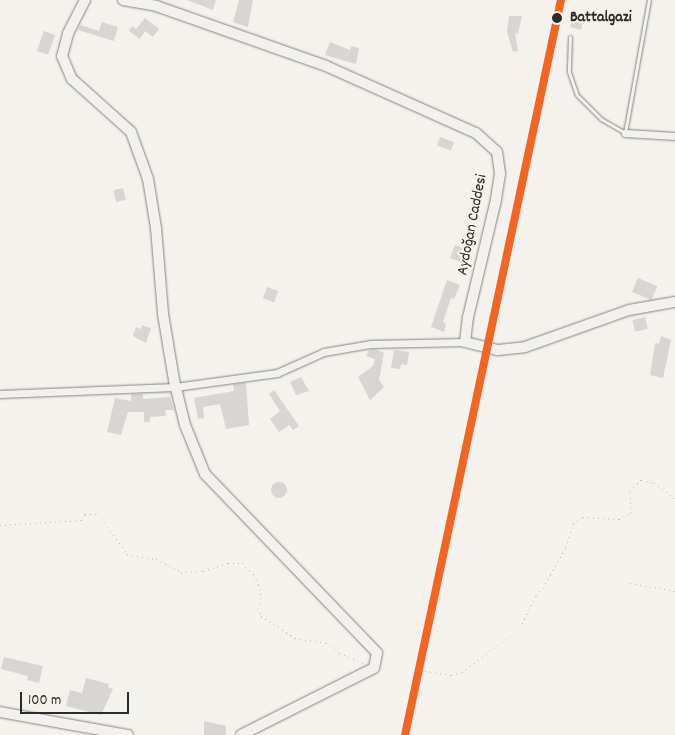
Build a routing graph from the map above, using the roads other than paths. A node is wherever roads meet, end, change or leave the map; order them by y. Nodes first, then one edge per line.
1 (86, 0) edge
2 (123, 0) edge
3 (649, 0) edge
4 (570, 38) dead end
5 (625, 133) junction
6 (675, 136) edge
7 (675, 302) edge
8 (465, 342) junction
9 (176, 387) junction
10 (0, 394) edge
11 (0, 712) edge
12 (128, 735) edge
13 (241, 735) edge

1 - 9 street
2 - 8 street, Aydoğan Caddesi
3 - 5 lane
4 - 5 lane
5 - 6 street
7 - 8 street
8 - 9 street
9 - 10 street
9 - 13 street
11 - 12 street

